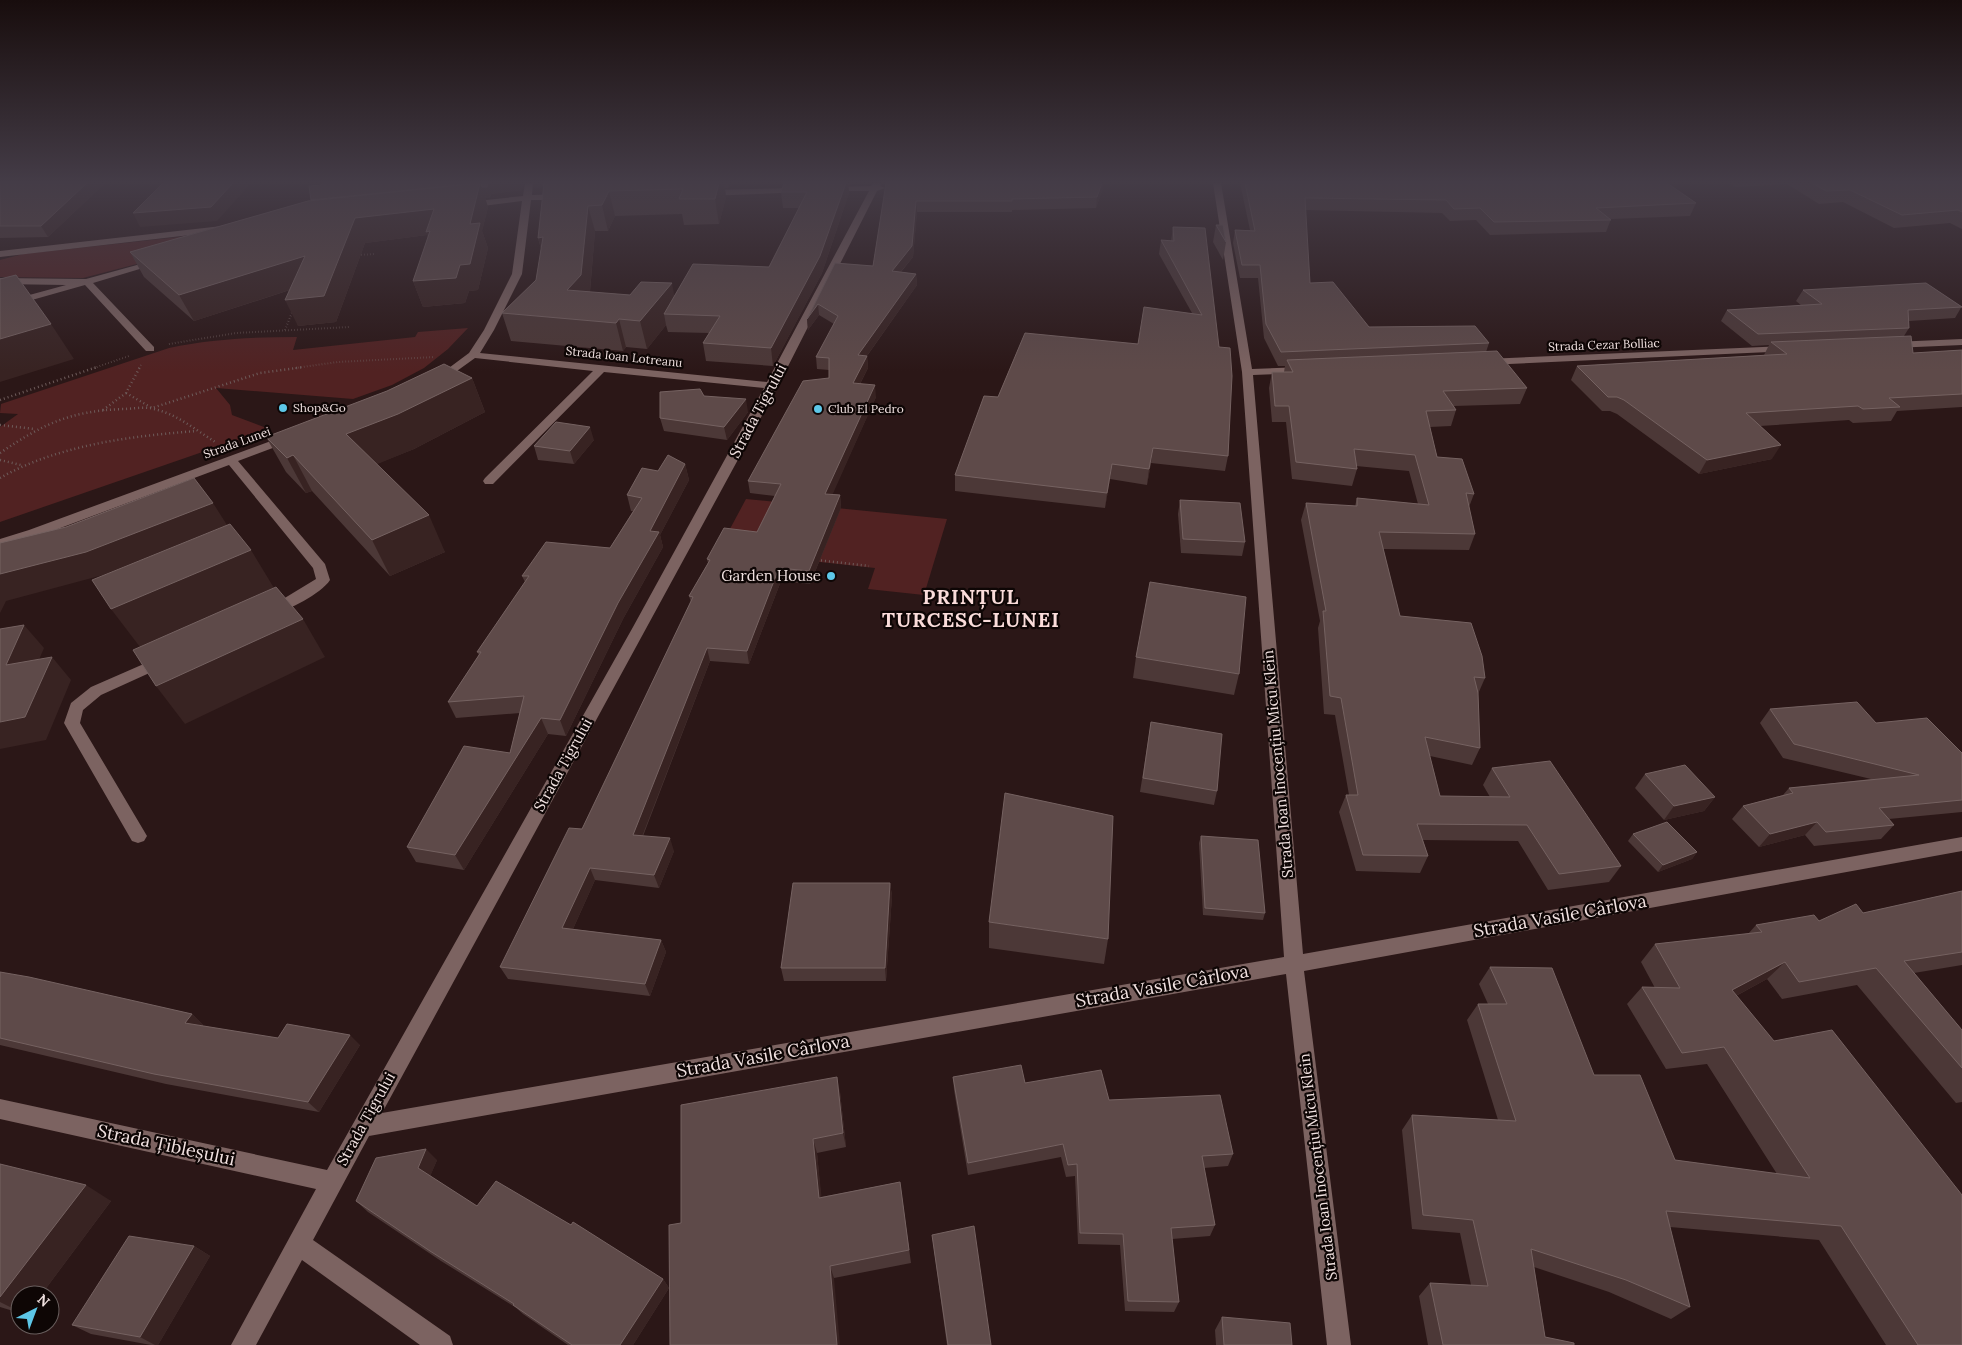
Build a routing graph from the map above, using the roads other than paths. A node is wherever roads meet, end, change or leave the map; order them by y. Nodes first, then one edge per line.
1 (71, 246) edge
2 (520, 246) edge
3 (845, 246) edge
4 (1227, 246) edge
5 (1, 254) edge
6 (164, 261) edge
7 (0, 281) edge
8 (87, 282) junction
9 (0, 306) edge
10 (1962, 342) edge
11 (1883, 345) edge
12 (150, 348) road end
13 (1793, 349) edge
14 (473, 355) junction
15 (1476, 363) edge
16 (602, 368) junction
17 (1317, 369) edge
18 (1247, 372) junction
19 (432, 383) edge
20 (772, 386) junction
21 (300, 435) edge
22 (231, 460) junction
23 (490, 481) dead end
24 (0, 543) edge
25 (255, 618) edge
26 (176, 654) edge
27 (138, 836) dead end
28 (1962, 844) edge
29 (1294, 964) junction
30 (0, 1109) edge
31 (361, 1127) junction
32 (332, 1182) junction
33 (298, 1244) junction
34 (243, 1345) edge
35 (442, 1345) edge
36 (1339, 1345) edge

1 - 5 street
2 - 14 street
3 - 20 street, Strada Tigrului
4 - 18 street, Strada Ioan Inocențiu Micu Klein
6 - 8 street
7 - 8 street
8 - 9 street
8 - 12 street
10 - 11 street
13 - 15 street, Strada Cezar Bolliac
14 - 16 street, Strada Ioan Lotreanu
14 - 19 street
16 - 20 street, Strada Ioan Lotreanu
16 - 23 street
17 - 18 street
18 - 29 street, Strada Ioan Inocențiu Micu Klein
20 - 31 street, Strada Tigrului
21 - 22 street, Strada Lunei
22 - 24 street, Strada Lunei
22 - 25 street
26 - 27 street
28 - 29 street, Strada Vasile Cârlova
29 - 31 street, Strada Vasile Cârlova
29 - 36 street, Strada Ioan Inocențiu Micu Klein
30 - 32 street, Strada Țibleșului
31 - 32 street, Strada Tigrului
32 - 33 street, Strada Tigrului
33 - 34 street, Strada Tigrului
33 - 35 street

